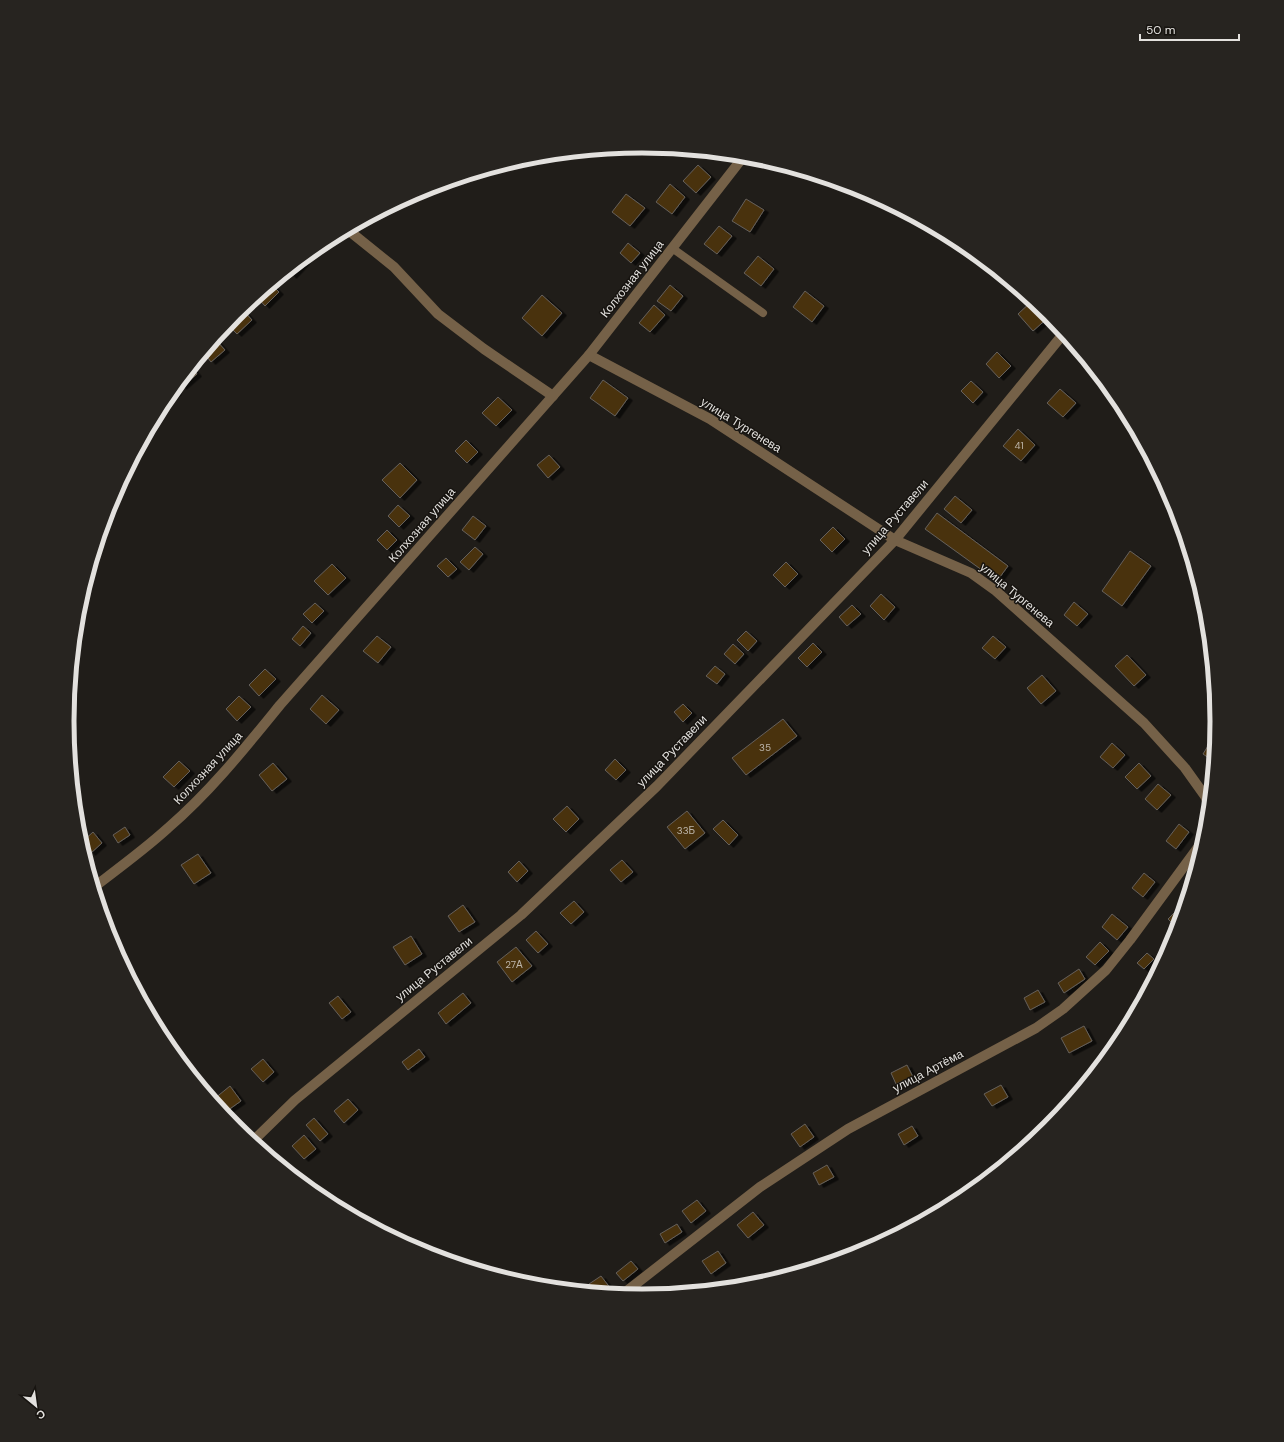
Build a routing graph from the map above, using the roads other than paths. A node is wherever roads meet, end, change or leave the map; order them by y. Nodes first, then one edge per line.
1 (739, 162) edge
2 (352, 233) edge
3 (672, 248) junction
4 (763, 313) dead end
5 (1061, 337) edge
6 (589, 355) junction
7 (553, 396) junction
8 (894, 540) junction
9 (1205, 797) edge
10 (1195, 852) edge
11 (98, 883) edge
12 (256, 1138) edge
13 (630, 1289) edge

1 - 3 street, Колхозная улица
2 - 7 street
3 - 4 lane
3 - 6 street, Колхозная улица
5 - 8 street, улица Руставели
6 - 7 street, Колхозная улица
6 - 8 street, улица Тургенева
7 - 11 street, Колхозная улица
8 - 9 street, улица Тургенева
8 - 12 street, улица Руставели
10 - 13 street, улица Артёма

